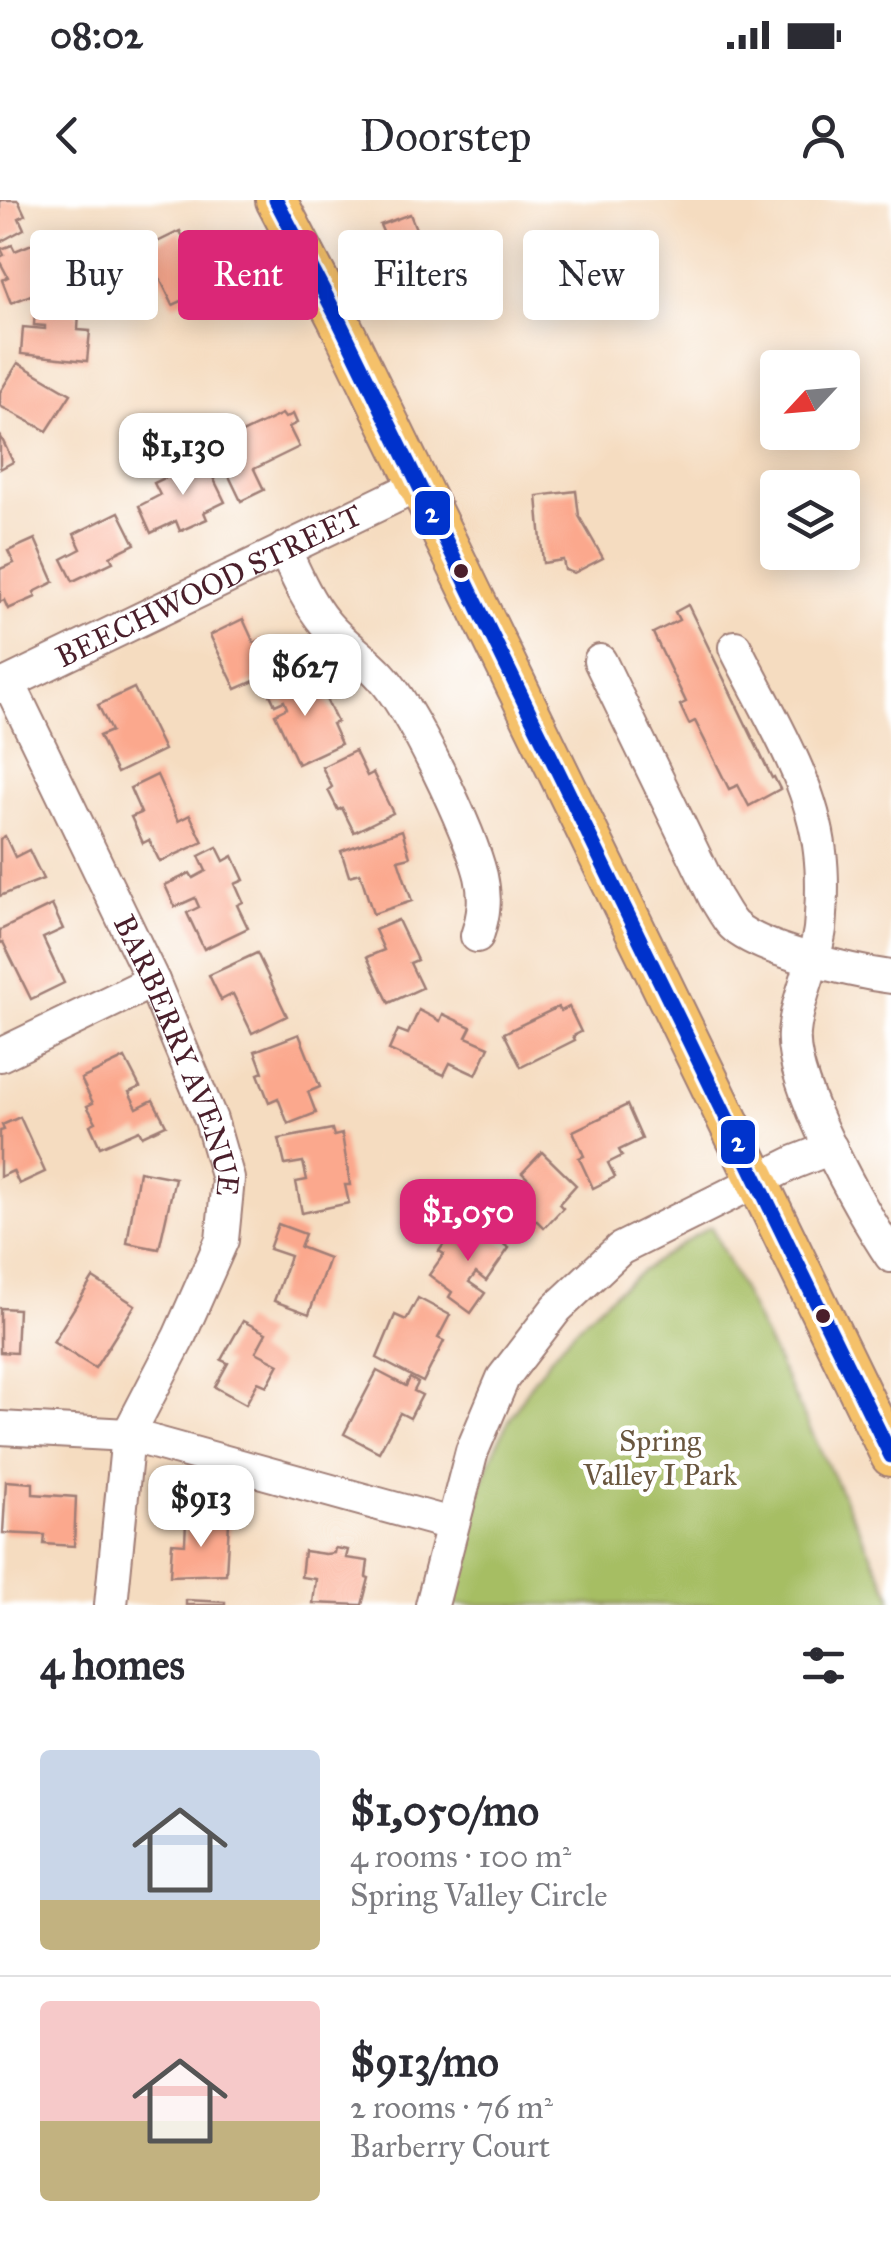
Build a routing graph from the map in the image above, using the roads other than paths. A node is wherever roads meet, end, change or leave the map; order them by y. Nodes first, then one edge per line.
1 (276, 200) edge
2 (418, 485) junction
3 (284, 549) junction
4 (736, 647) dead end
5 (600, 660) dead end
6 (4, 685) edge
7 (477, 936) dead end
8 (812, 958) junction
9 (891, 977) edge
10 (153, 982) junction
11 (0, 1055) edge
12 (831, 1148) junction
13 (757, 1182) junction
14 (891, 1256) edge
15 (0, 1428) edge
16 (128, 1435) junction
17 (891, 1456) edge
18 (451, 1524) junction
19 (112, 1605) edge
20 (432, 1605) edge

1 - 2 main road
2 - 3 street, BEECHWOOD STREET
2 - 13 main road
3 - 6 street, BEECHWOOD STREET
3 - 7 street
4 - 8 street
5 - 8 street
6 - 10 street, BARBERRY AVENUE
8 - 9 street
8 - 12 street
10 - 11 street
10 - 16 street, BARBERRY AVENUE
12 - 13 street
12 - 14 street
13 - 17 main road
13 - 18 street
15 - 16 street
16 - 18 street
16 - 19 street
18 - 20 street

